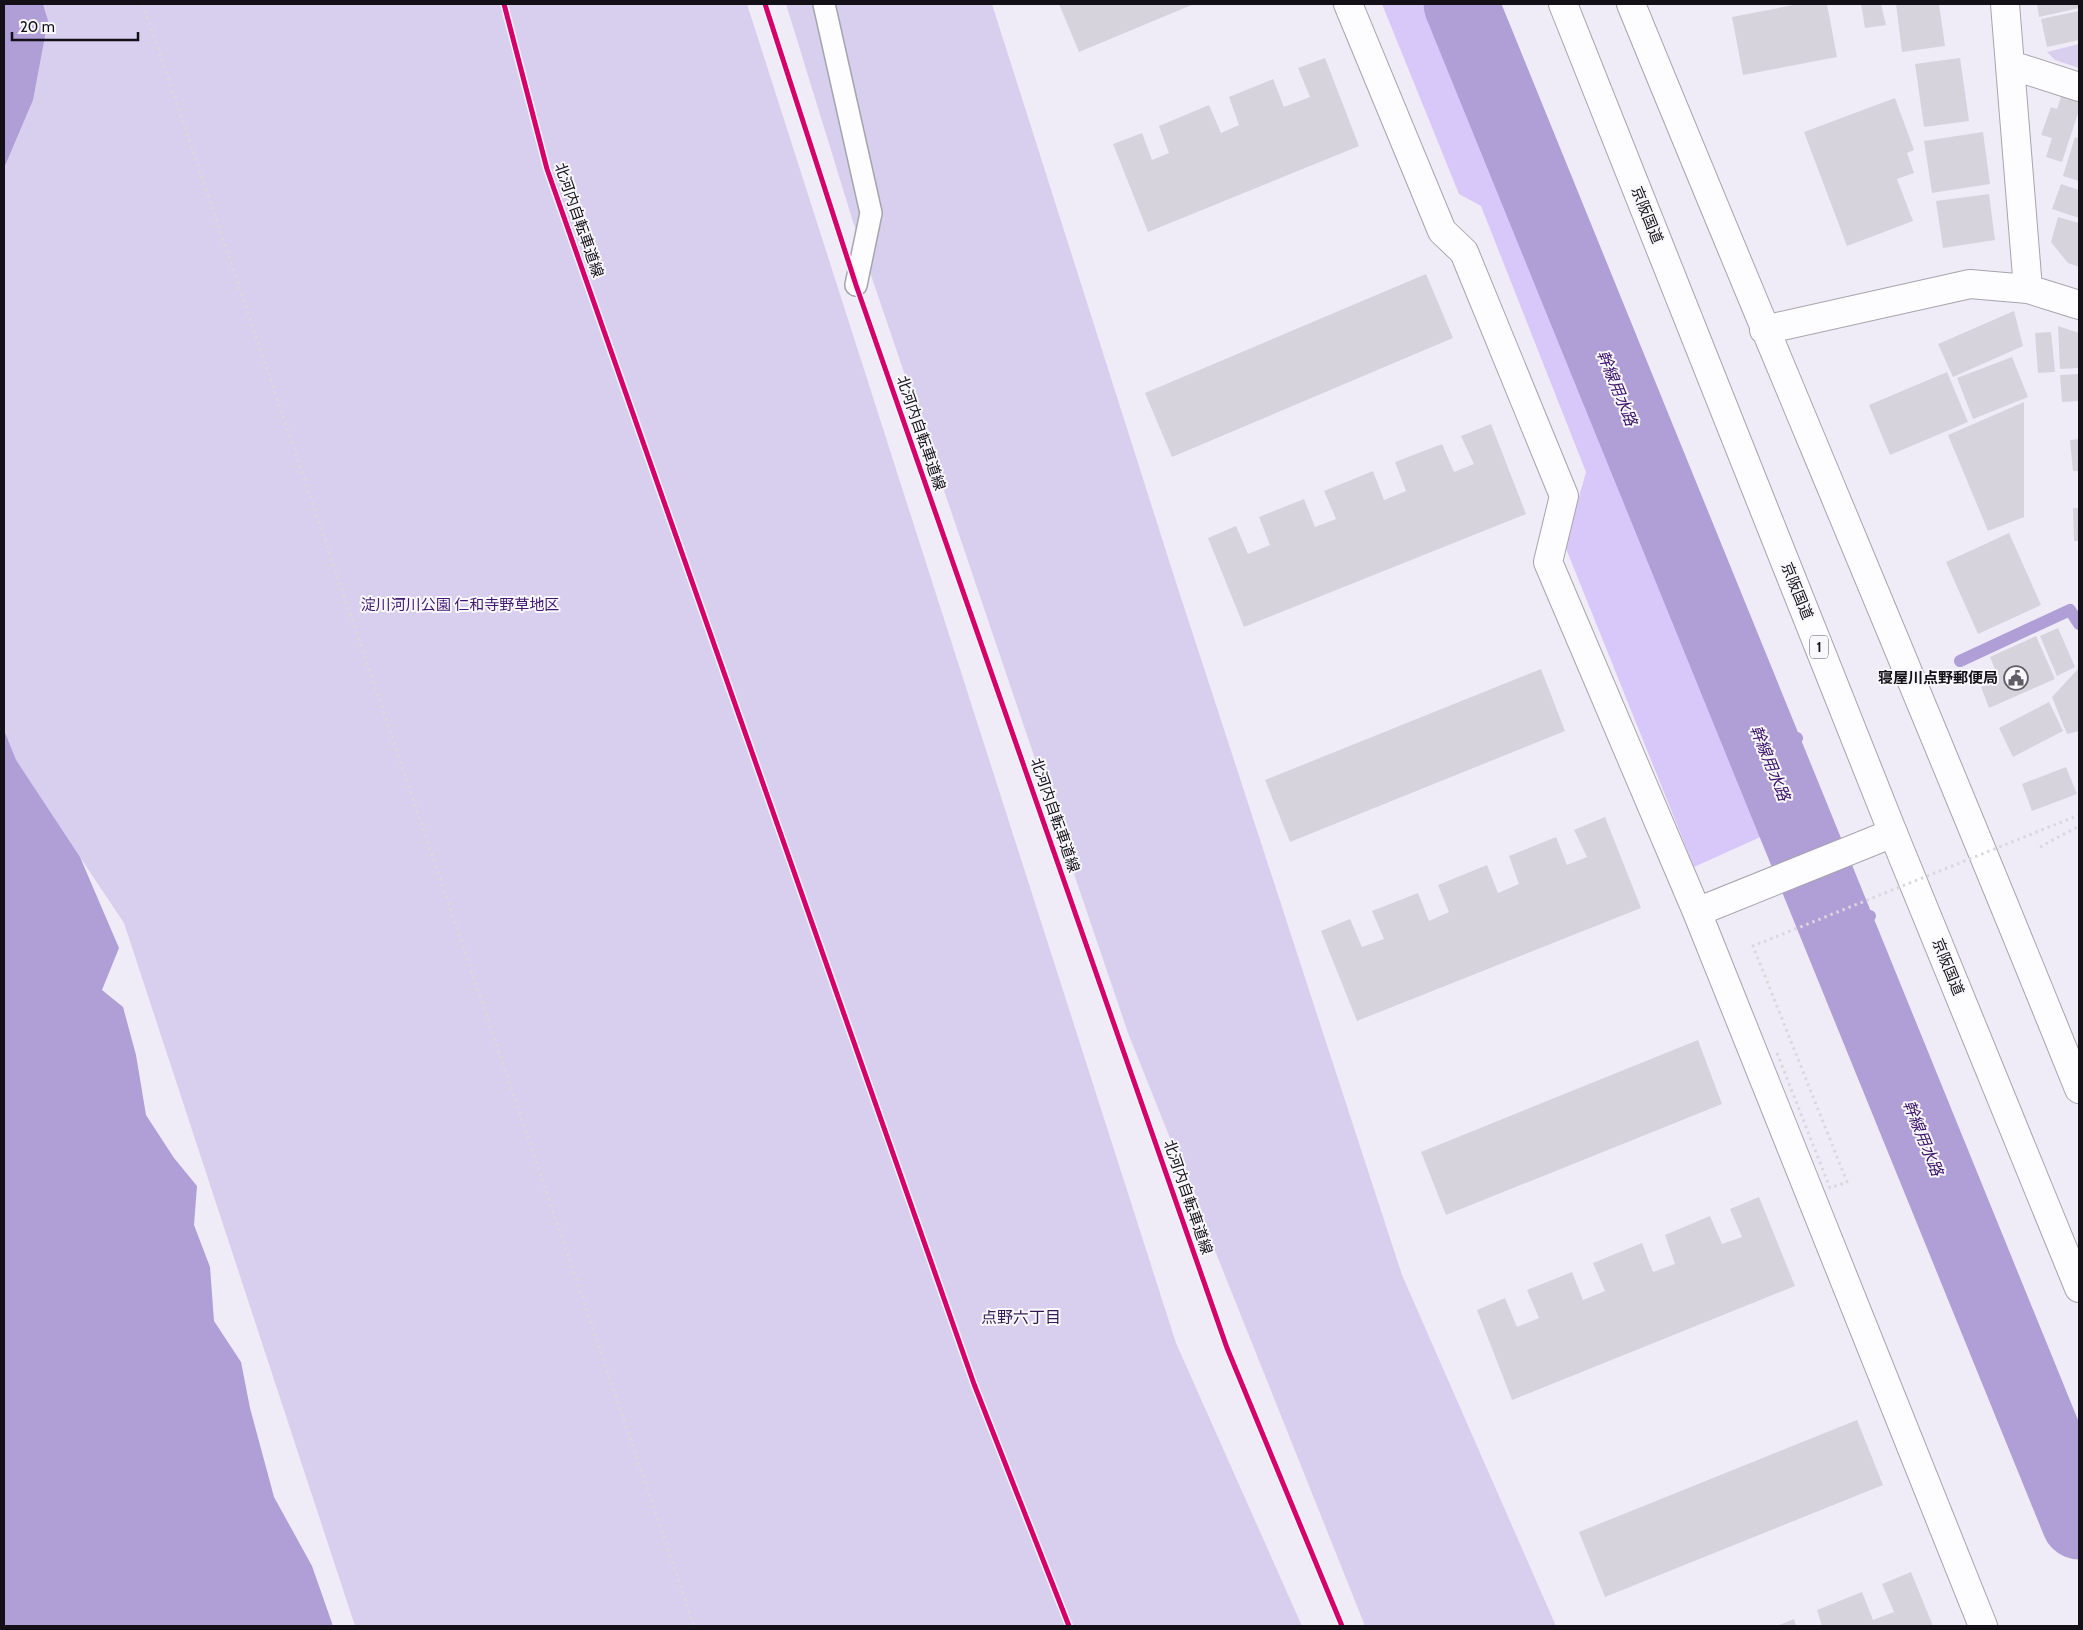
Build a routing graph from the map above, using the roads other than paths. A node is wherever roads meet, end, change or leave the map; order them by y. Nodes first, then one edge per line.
1 (824, 4) edge
2 (1348, 4) edge
3 (1563, 4) edge
4 (1631, 4) edge
5 (2005, 4) edge
6 (2010, 65) junction
7 (2079, 87) edge
8 (856, 285) dead end
9 (2028, 289) junction
10 (2079, 305) edge
11 (1764, 330) junction
12 (1894, 833) junction
13 (1697, 912) junction
14 (2079, 1089) edge
15 (2079, 1288) edge
16 (1983, 1626) edge

1 - 8 lane
2 - 13 main road
3 - 12 main road, 京阪国道 / 1
4 - 11 main road
5 - 6 main road
6 - 7 main road
6 - 9 main road
9 - 10 main road
9 - 11 main road
11 - 14 main road
12 - 13 main road
12 - 15 main road, 京阪国道 / 1
13 - 16 main road

